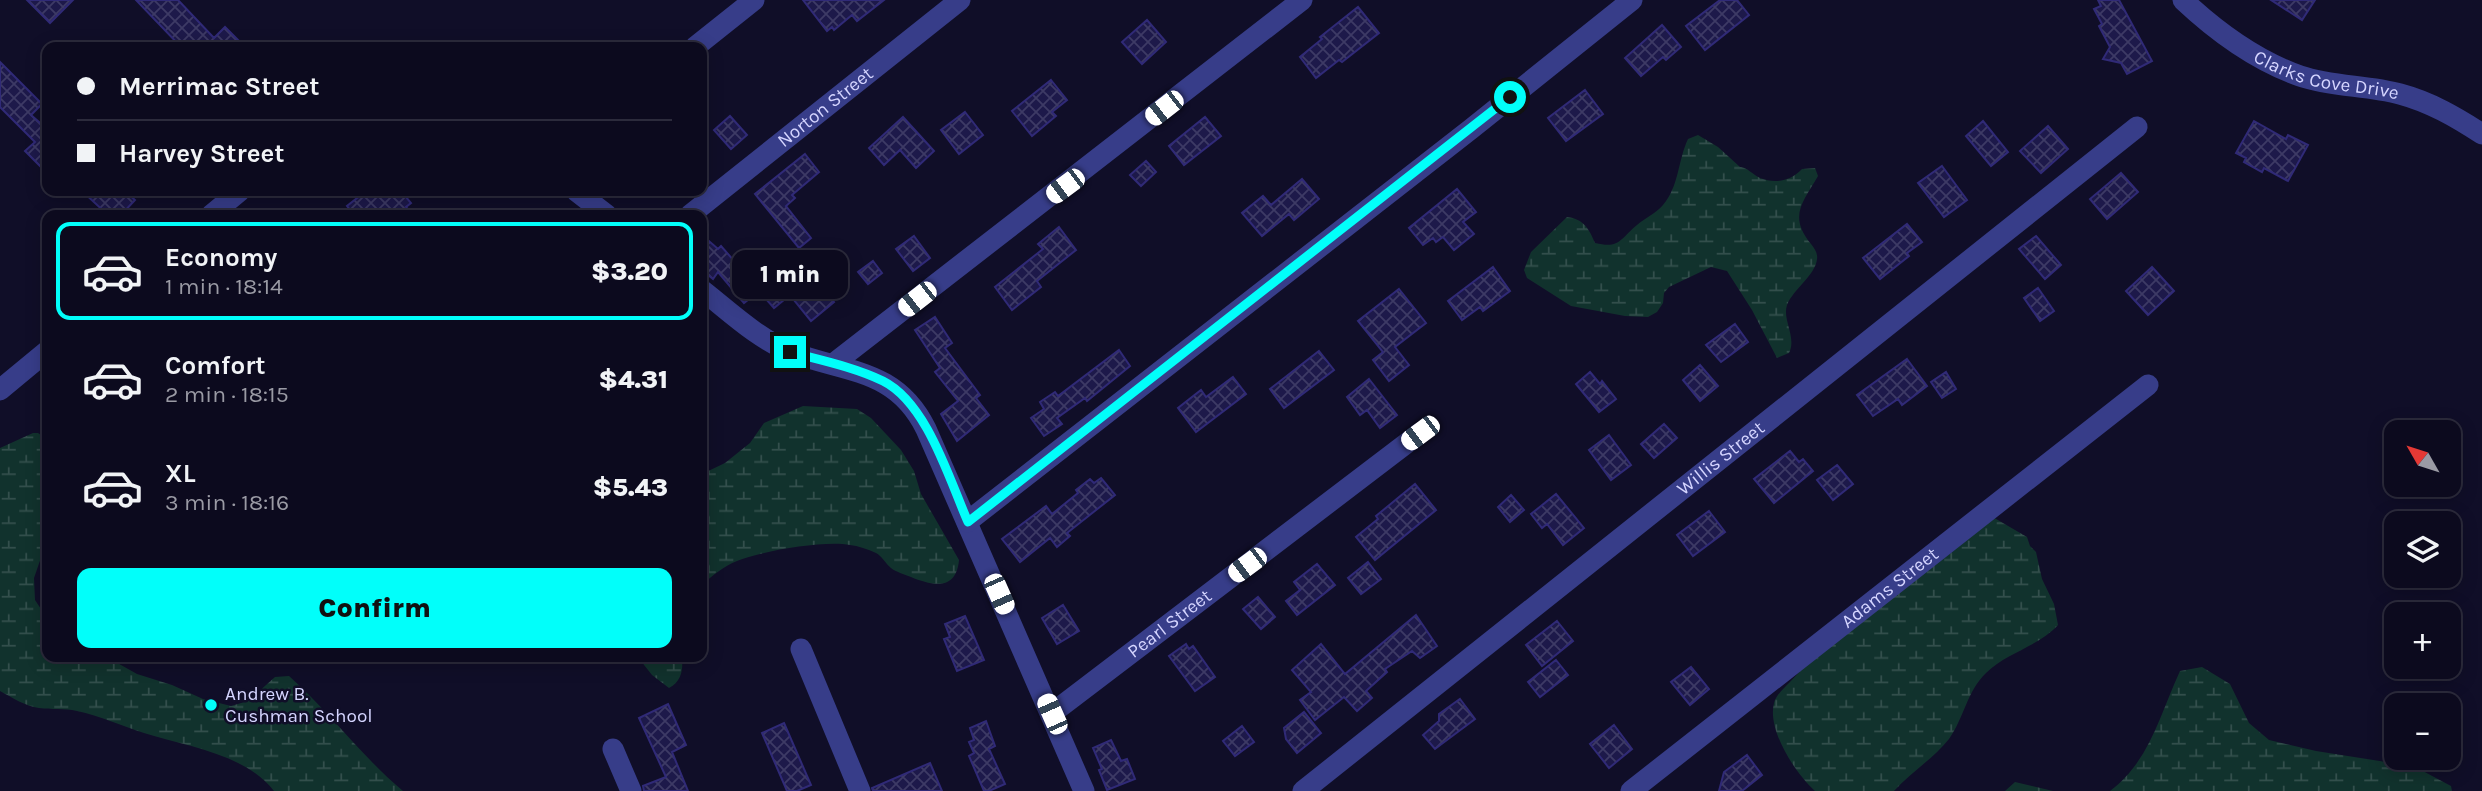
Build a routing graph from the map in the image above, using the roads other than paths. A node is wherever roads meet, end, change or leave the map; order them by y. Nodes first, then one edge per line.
1 (754, 0) edge
2 (960, 0) edge
3 (1302, 0) edge
4 (1632, 0) edge
5 (2183, 0) edge
6 (701, 42) edge
7 (2137, 127) dead end
8 (2482, 134) edge
9 (234, 196) edge
10 (582, 196) edge
11 (217, 210) edge
12 (601, 210) edge
13 (696, 210) edge
14 (707, 294) edge
15 (42, 355) edge
16 (833, 364) junction
17 (2148, 385) dead end
18 (0, 390) edge
19 (1420, 433) dead end
20 (968, 522) junction
21 (801, 649) dead end
22 (1052, 714) junction
23 (613, 749) dead end
24 (631, 791) edge
25 (860, 791) edge
26 (1084, 791) edge
27 (1303, 791) edge
28 (1631, 791) edge

1 - 6 street
2 - 13 street, Norton Street
3 - 16 street
4 - 20 street
5 - 8 street, Clarks Cove Drive
7 - 27 street, Willis Street
9 - 11 street
10 - 12 street
14 - 16 street
15 - 18 street
16 - 20 street
17 - 28 street, Adams Street
19 - 22 street, Pearl Street
20 - 22 street
21 - 25 street
22 - 26 street
23 - 24 street

